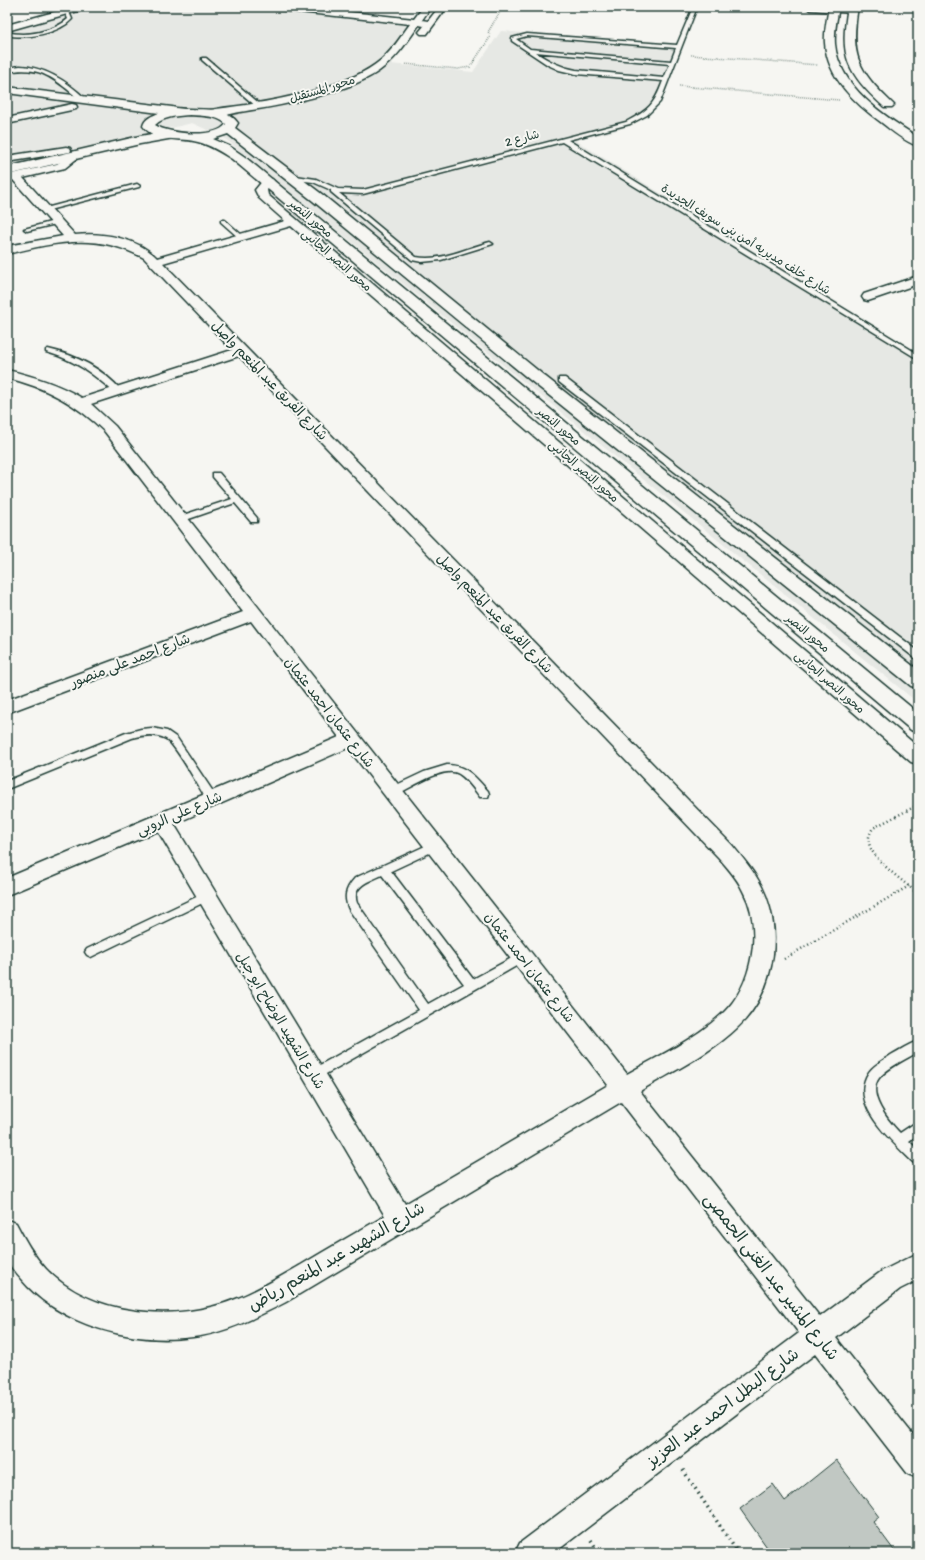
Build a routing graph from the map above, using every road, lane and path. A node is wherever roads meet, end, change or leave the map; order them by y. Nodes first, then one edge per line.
1 (82, 7) edge
2 (280, 7) edge
3 (427, 7) edge
4 (443, 7) edge
5 (503, 7) edge
6 (695, 7) edge
7 (810, 7) edge
8 (834, 8) edge
9 (64, 9) edge
10 (852, 9) edge
11 (415, 22) junction
12 (430, 24) junction
13 (7, 28) edge
14 (7, 33) edge
15 (679, 47) junction
16 (528, 50) junction
17 (676, 54) junction
18 (204, 59) dead end
19 (399, 63) joint
20 (673, 63) junction
21 (836, 66) junction
22 (7, 70) edge
23 (375, 80) dead end
24 (665, 82) junction
25 (7, 90) edge
26 (7, 99) edge
27 (84, 100) junction
28 (864, 103) junction
29 (259, 106) junction
30 (72, 107) junction
31 (898, 112) dead end
32 (191, 113) junction
33 (210, 113) junction
34 (7, 121) edge
35 (149, 124) junction
36 (230, 128) junction
37 (170, 135) junction
38 (194, 137) junction
39 (563, 140) junction
40 (918, 142) edge
41 (247, 144) junction
42 (224, 149) junction
43 (71, 153) junction
44 (7, 159) edge
45 (7, 164) edge
46 (10, 175) edge
47 (289, 177) junction
48 (268, 181) junction
49 (137, 186) dead end
50 (332, 190) junction
51 (45, 209) junction
52 (223, 221) dead end
53 (58, 222) junction
54 (293, 222) junction
55 (27, 229) dead end
56 (241, 237) junction
57 (72, 238) junction
58 (490, 244) dead end
59 (7, 250) edge
60 (155, 262) junction
61 (918, 280) edge
62 (868, 297) dead end
63 (48, 351) dead end
64 (242, 351) junction
65 (918, 357) edge
66 (7, 374) edge
67 (536, 377) junction
68 (562, 380) dead end
69 (510, 385) junction
70 (118, 391) junction
71 (81, 403) junction
72 (216, 475) dead end
73 (237, 500) junction
74 (180, 519) junction
75 (254, 520) dead end
76 (254, 614) junction
77 (918, 656) edge
78 (918, 681) edge
79 (7, 707) edge
80 (918, 725) edge
81 (352, 739) junction
82 (918, 757) edge
83 (7, 785) edge
84 (392, 792) junction
85 (484, 794) dead end
86 (212, 799) junction
87 (918, 805) edge
88 (162, 821) junction
89 (434, 846) junction
90 (384, 870) junction
91 (909, 886) junction
92 (7, 887) edge
93 (918, 894) edge
94 (207, 896) junction
95 (91, 952) dead end
96 (521, 958) junction
97 (759, 973) junction
98 (472, 986) junction
99 (426, 1011) junction
100 (918, 1046) edge
101 (313, 1074) junction
102 (626, 1087) junction
103 (918, 1127) edge
104 (900, 1140) junction
105 (918, 1159) edge
106 (401, 1220) junction
107 (7, 1232) edge
108 (918, 1266) edge
109 (818, 1335) junction
110 (668, 1448) junction
111 (918, 1464) edge
112 (530, 1553) edge
113 (738, 1553) edge

1 - 9 street
2 - 11 street
3 - 11 street, محور المستقبل
4 - 12 street
5 - 19 path
6 - 15 lane, شارع 2
7 - 8 street
8 - 10 street
8 - 21 main road
9 - 13 street
9 - 14 lane
10 - 31 main road
11 - 12 street
11 - 29 street, محور المستقبل
12 - 19 street
15 - 16 lane
15 - 17 lane, شارع 2
16 - 20 lane
16 - 24 lane
17 - 20 lane, شارع 2
17 - 21 path
18 - 29 lane
20 - 24 lane, شارع 2
21 - 28 main road
22 - 27 lane
23 - 36 street, محور المستقبل
24 - 28 path
24 - 39 lane, شارع 2
25 - 27 main road
26 - 30 main road
27 - 32 main road
28 - 40 main road
29 - 33 street, محور المستقبل
30 - 34 street
30 - 35 main road
32 - 33 main road, محور النصر
32 - 35 main road
33 - 36 main road, محور النصر
35 - 37 main road
35 - 43 main road
36 - 38 main road
36 - 41 main road, محور النصر
37 - 38 main road
37 - 43 main road
38 - 42 main road, محور النصر
39 - 50 lane, شارع 2
39 - 65 lane, شارع خلف مديريه أمن بنى سويف الجديدة
41 - 42 main road
41 - 47 main road, محور النصر
42 - 48 main road, محور النصر
43 - 44 street
43 - 45 main road
43 - 46 main road
46 - 51 street
47 - 50 lane, شارع 2
47 - 67 main road, محور النصر
48 - 54 street, محور النصر الجانبى
48 - 69 main road, محور النصر
49 - 51 lane
50 - 58 lane
51 - 53 street
52 - 56 lane
53 - 55 lane
53 - 57 street
54 - 56 street
54 - 82 street, محور النصر الجانبى
56 - 60 street
57 - 59 street, شارع الفريق عبد المنعم واصل
57 - 60 street, شارع الفريق عبد المنعم واصل
60 - 64 street, شارع الفريق عبد المنعم واصل
61 - 62 street
63 - 70 lane
64 - 70 street
64 - 97 street, شارع الفريق عبد المنعم واصل
66 - 71 street, شارع عثمان احمد عثمان
67 - 69 main road
67 - 78 main road, محور النصر
68 - 77 lane
69 - 80 main road, محور النصر
70 - 71 street
71 - 74 street, شارع عثمان احمد عثمان
72 - 73 lane
73 - 74 lane
73 - 75 lane
74 - 76 street, شارع عثمان احمد عثمان
76 - 79 street, شارع احمد على منصور
76 - 81 street, شارع عثمان احمد عثمان
81 - 84 street, شارع عثمان احمد عثمان
81 - 86 street, شارع على الروبى
83 - 86 lane
84 - 85 lane
84 - 89 street, شارع عثمان احمد عثمان
86 - 88 street, شارع على الروبى
87 - 91 path
88 - 92 street, شارع على الروبى
88 - 94 street, شارع الشهيد الوضاح ابو جبل
89 - 90 lane
89 - 96 street, شارع عثمان احمد عثمان
90 - 98 lane
90 - 99 lane
91 - 93 path
91 - 97 path
94 - 95 lane
94 - 101 street, شارع الشهيد الوضاح ابو جبل
96 - 98 lane
96 - 102 street, شارع عثمان احمد عثمان
97 - 102 street, شارع الفريق عبد المنعم واصل
98 - 99 lane
99 - 101 lane
100 - 104 lane
101 - 106 street, شارع الشهيد الوضاح ابو جبل
102 - 106 street, شارع الشهيد عبد المنعم رياض
102 - 109 street, شارع المشير عبد الغنى الجمصى
103 - 104 lane
104 - 105 lane
106 - 107 street, شارع الشهيد عبد المنعم رياض
108 - 109 street, شارع البطل احمد عبد العزيز
109 - 110 street, شارع البطل احمد عبد العزيز
109 - 111 street, شارع المشير عبد الغنى الجمصى
110 - 112 street, شارع البطل احمد عبد العزيز
110 - 113 path

